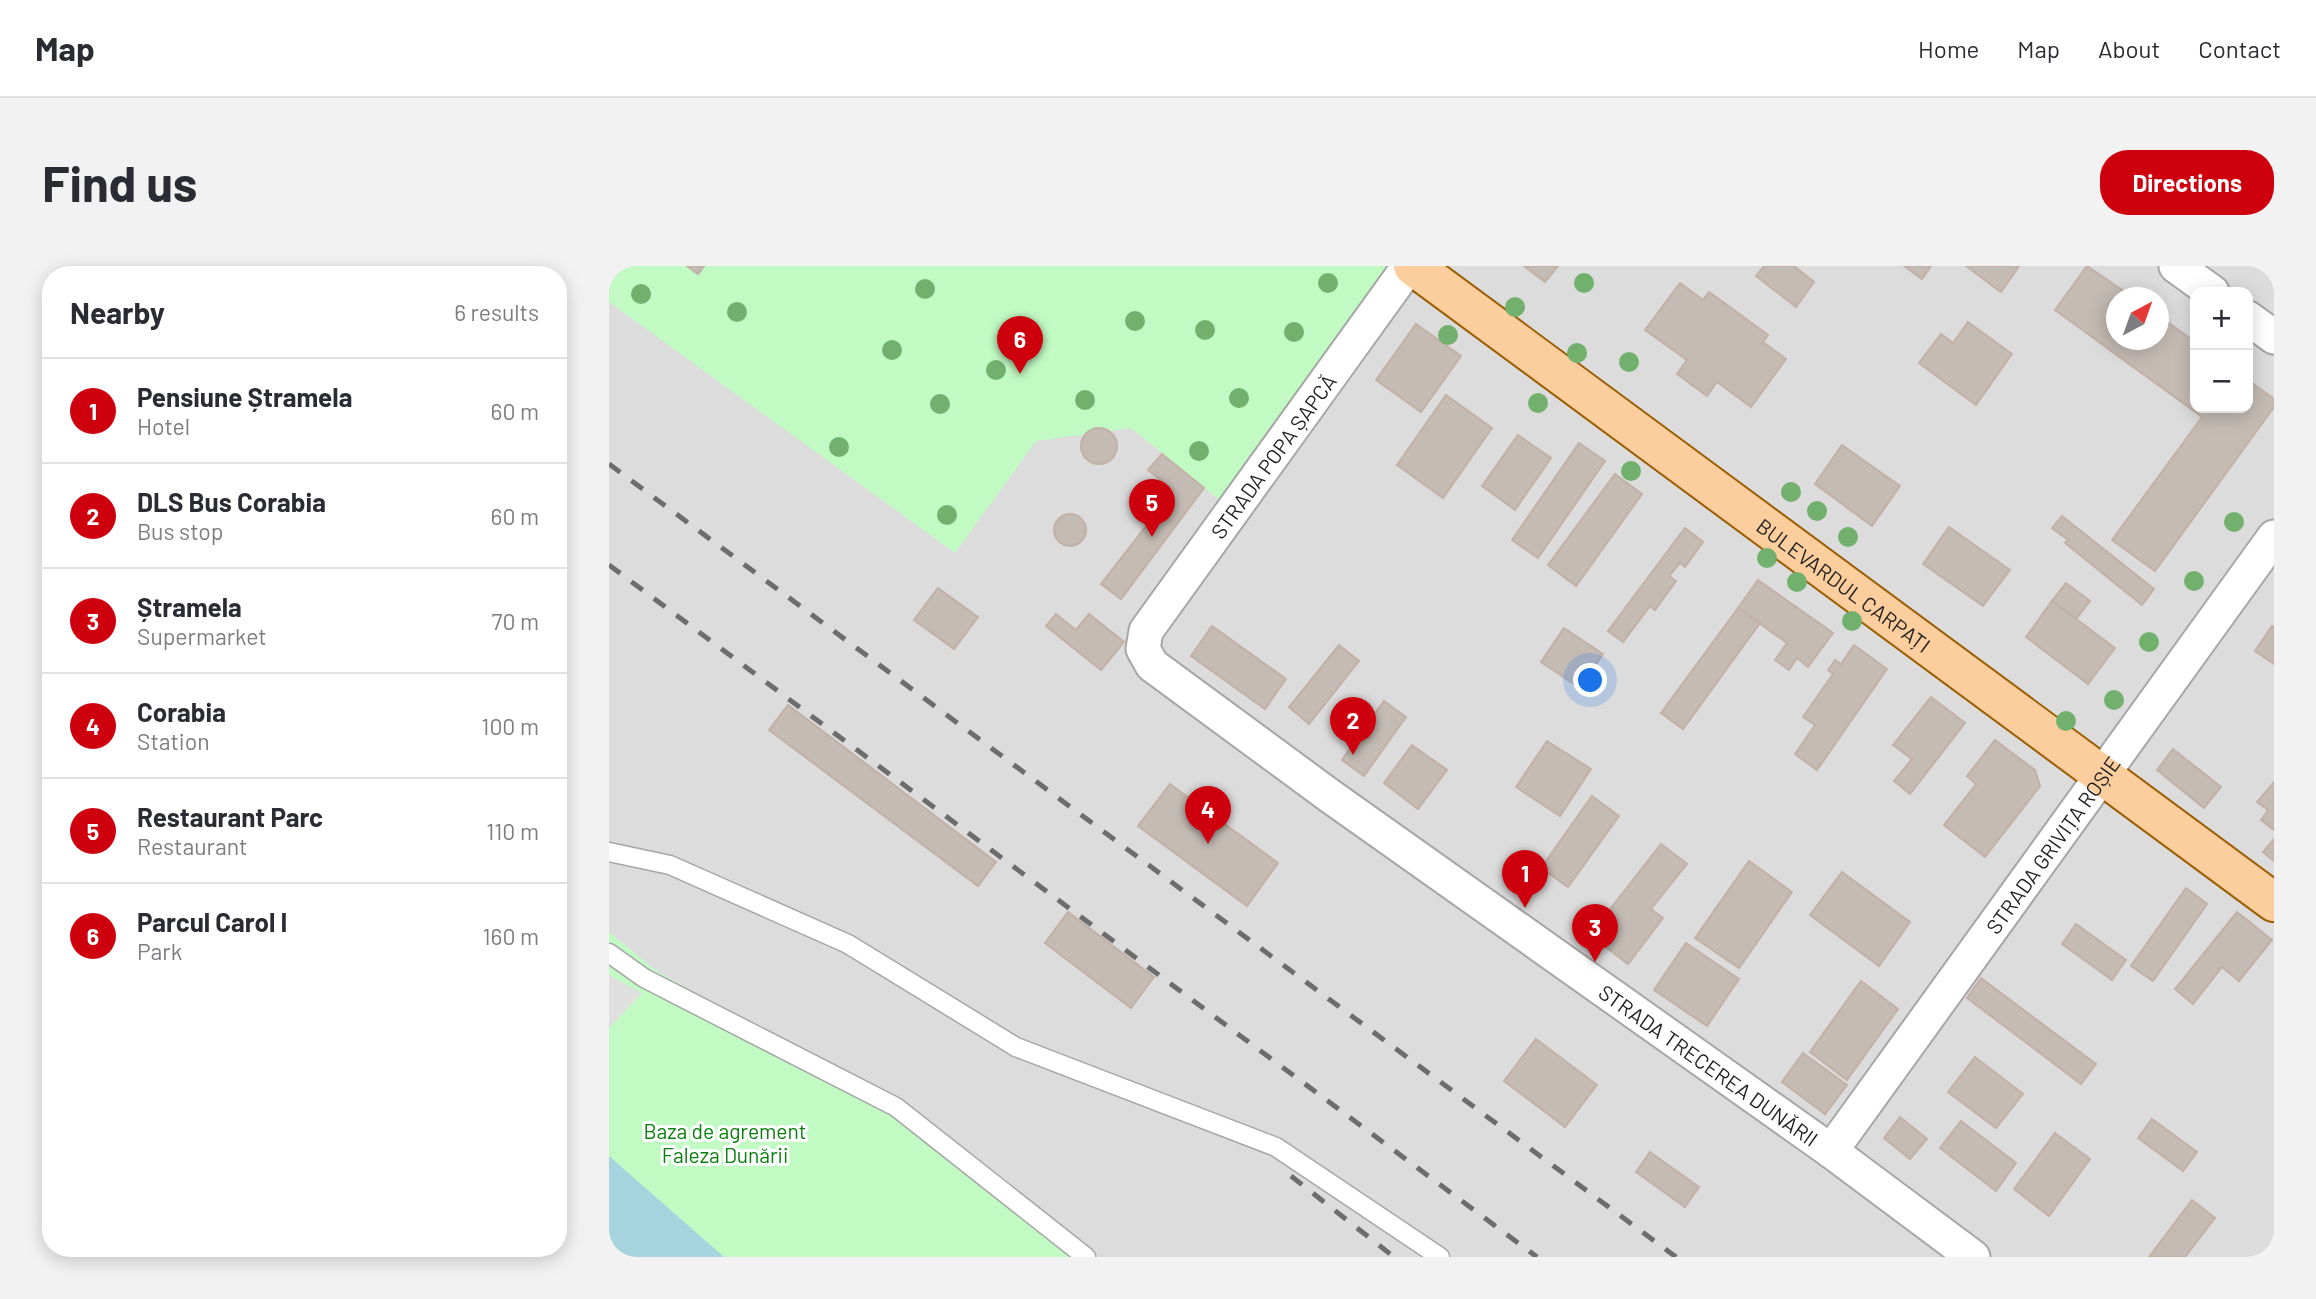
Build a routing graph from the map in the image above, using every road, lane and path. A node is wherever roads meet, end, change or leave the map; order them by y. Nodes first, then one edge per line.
1 (1411, 266) edge
2 (2176, 266) edge
3 (2205, 287) edge
4 (2253, 322) edge
5 (2274, 337) edge
6 (2274, 537) edge
7 (1143, 649) joint
8 (2102, 776) junction
9 (609, 852) edge
10 (2274, 902) edge
11 (609, 953) edge
12 (1831, 1151) junction
13 (1086, 1257) edge
14 (1440, 1257) edge
15 (1973, 1257) edge

1 - 7 street, STRADA POPA ȘAPCĂ
1 - 8 main road, BULEVARDUL CARPAȚI
2 - 3 street
4 - 5 street
6 - 8 street, STRADA GRIVIȚA ROȘIE
7 - 12 street, STRADA TRECEREA DUNĂRII
8 - 10 main road, BULEVARDUL CARPAȚI
8 - 12 street, STRADA GRIVIȚA ROȘIE
9 - 14 lane
11 - 13 lane
12 - 15 street, STRADA TRECEREA DUNĂRII

